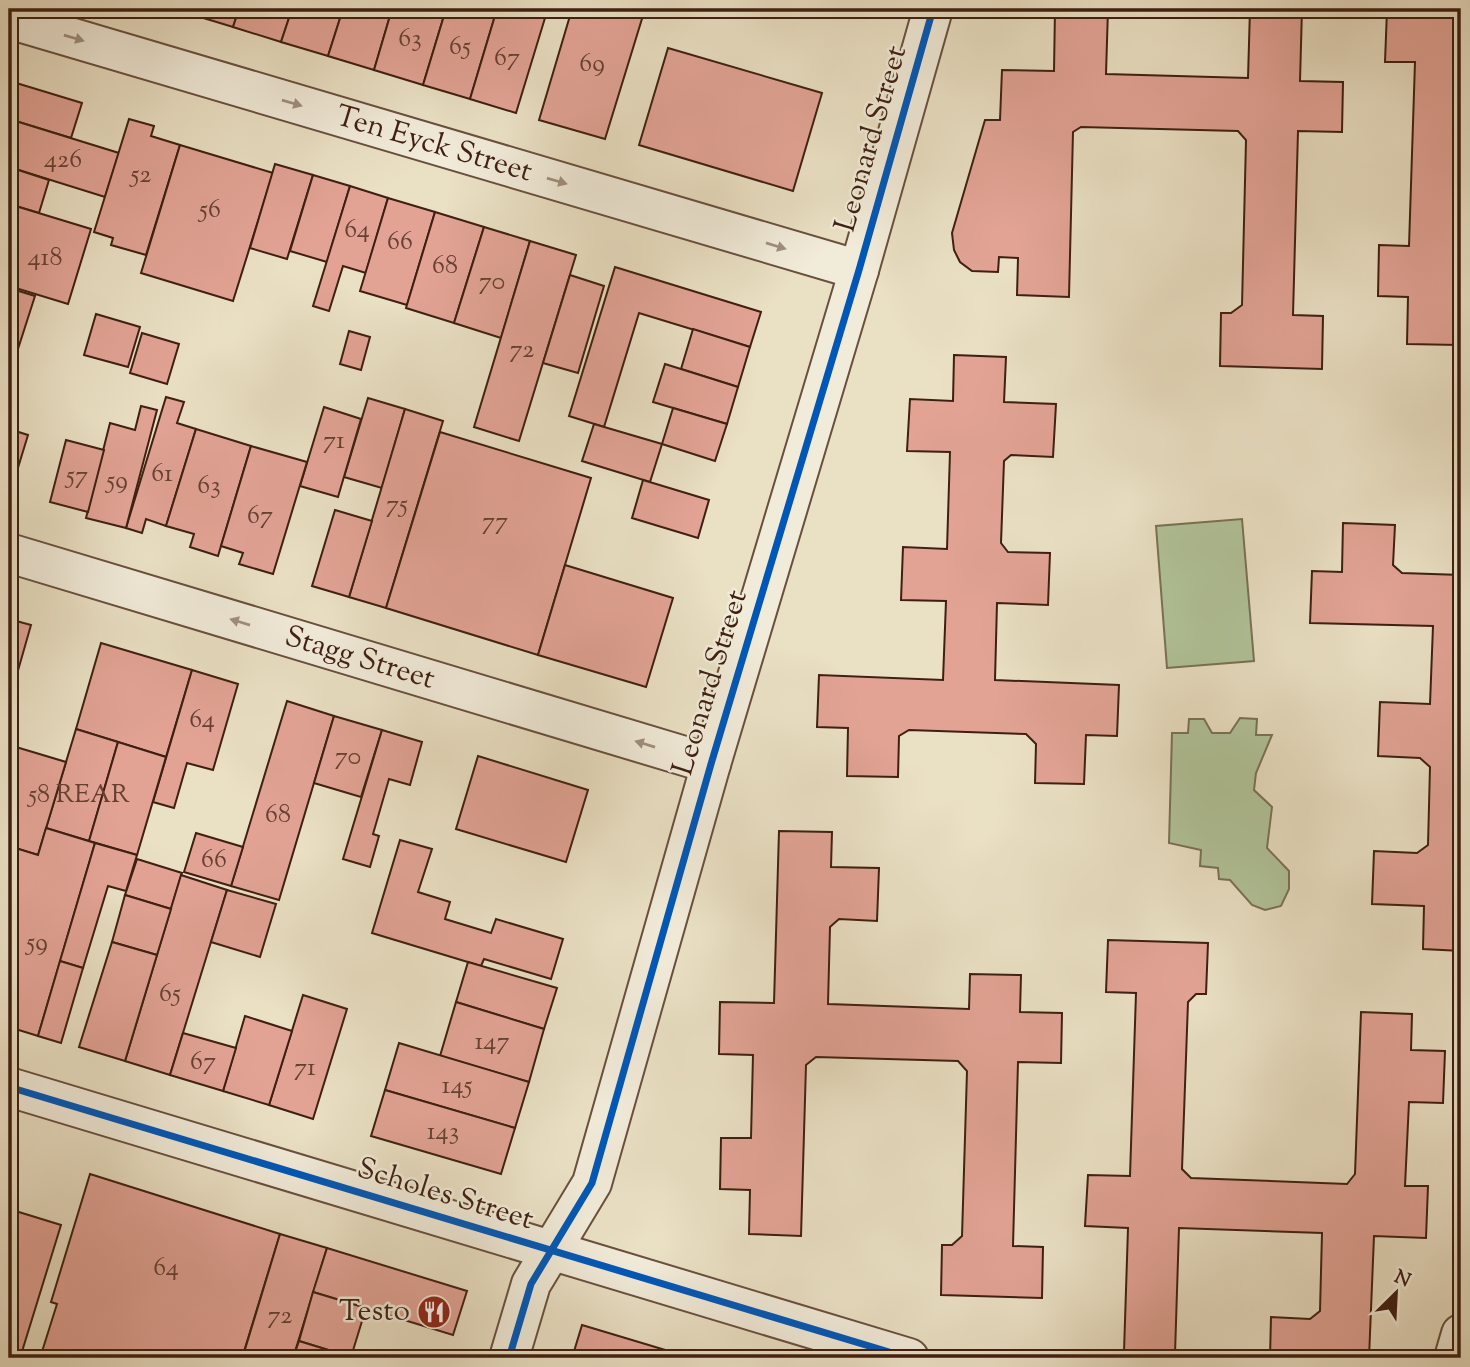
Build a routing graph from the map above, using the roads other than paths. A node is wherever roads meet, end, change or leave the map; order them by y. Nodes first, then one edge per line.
1 (933, 9) edge
2 (9, 19) edge
3 (859, 270) junction
4 (9, 552) edge
5 (710, 764) junction
6 (9, 1087) edge
7 (552, 1251) junction
8 (1461, 1334) edge
9 (509, 1358) edge
10 (909, 1358) edge
11 (1454, 1358) edge

1 - 3 street, Leonard Street
2 -> 3 street, Ten Eyck Street
3 - 5 street, Leonard Street
5 -> 4 street, Stagg Street
5 - 7 street, Leonard Street
6 - 7 street, Scholes Street
7 - 9 street, Leonard Street
7 - 10 street, Scholes Street
8 - 11 street

